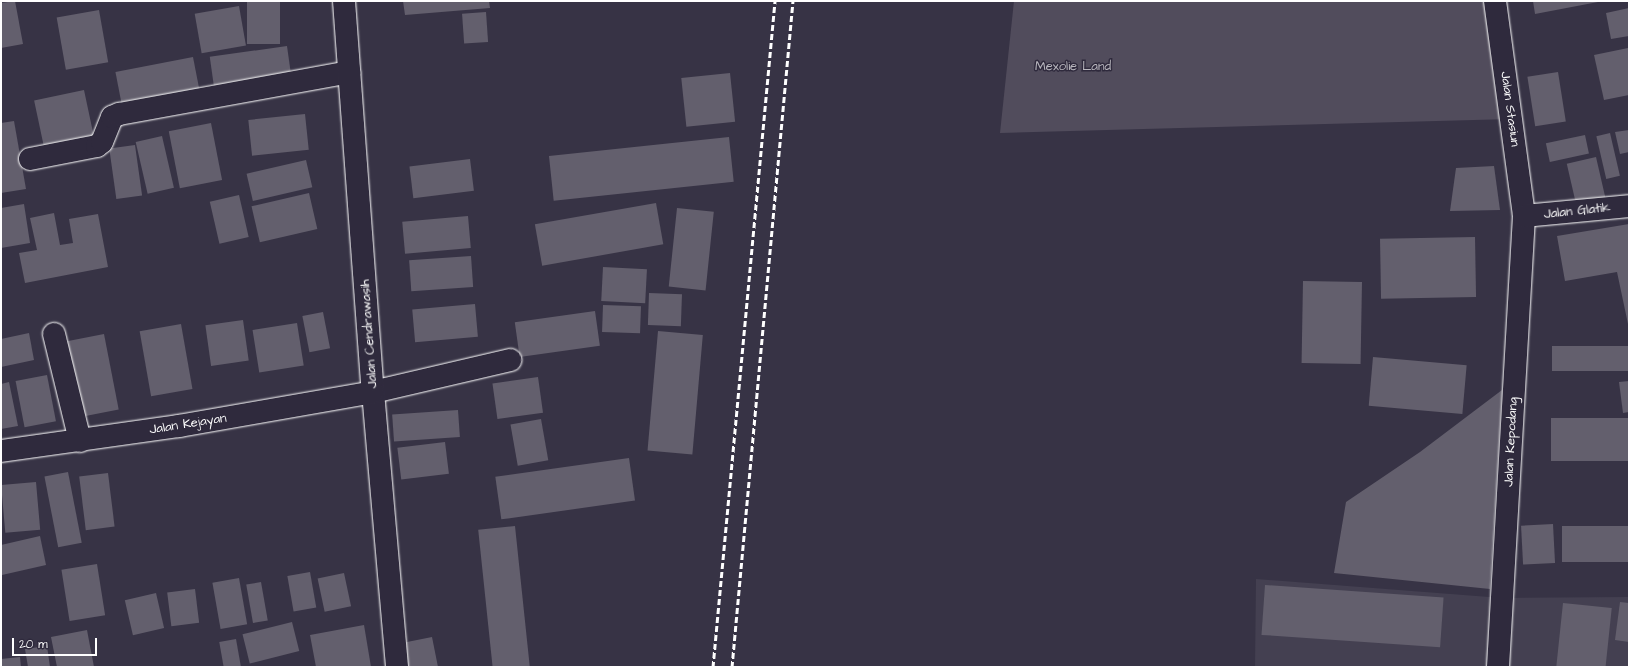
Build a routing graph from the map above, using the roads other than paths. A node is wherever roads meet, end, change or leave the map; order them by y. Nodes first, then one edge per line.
1 (344, 1) edge
2 (1495, 1) edge
3 (349, 72) junction
4 (30, 159) dead end
5 (1629, 206) edge
6 (1524, 216) junction
7 (54, 334) dead end
8 (510, 360) dead end
9 (373, 392) junction
10 (80, 441) junction
11 (1, 451) edge
12 (397, 667) edge
13 (1498, 667) edge

1 - 3 street, Jalan Cendrawasih
2 - 6 street, Jalan Stasiun
3 - 4 street
3 - 9 street, Jalan Cendrawasih
5 - 6 street, Jalan Glatik
6 - 13 street, Jalan Kepodang
7 - 10 street
8 - 9 street, Jalan Kejayan
9 - 10 street, Jalan Kejayan
9 - 12 street, Jalan Cendrawasih
10 - 11 street, Jalan Kejayan

